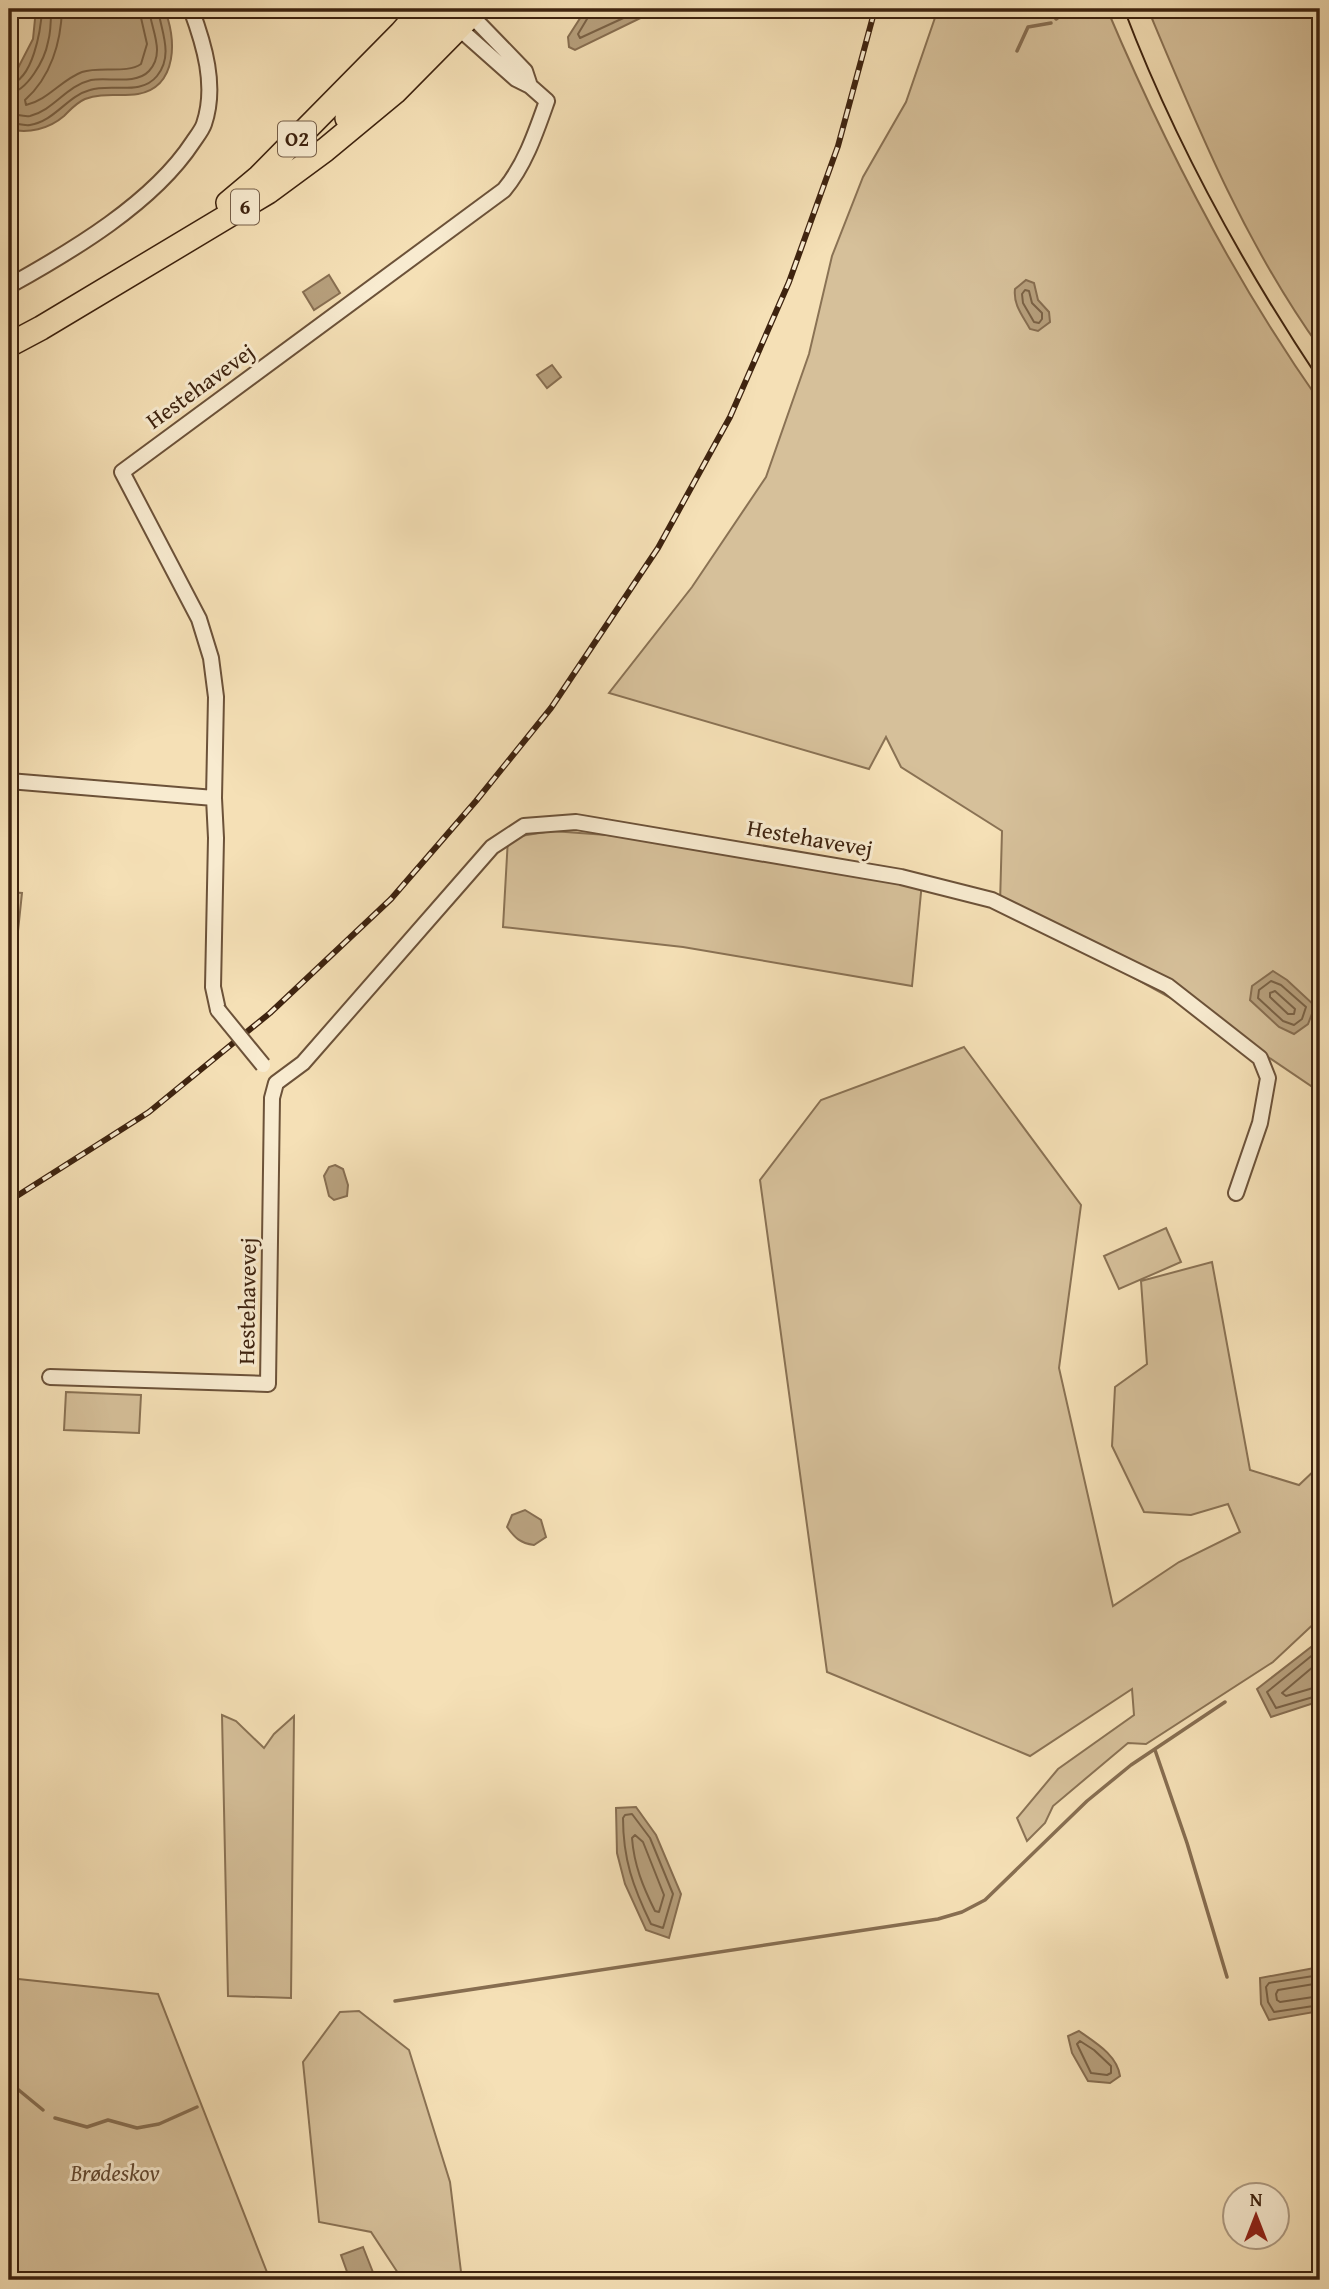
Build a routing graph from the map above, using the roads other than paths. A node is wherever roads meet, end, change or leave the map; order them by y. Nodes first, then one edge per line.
1 (191, 9) edge
2 (454, 12) edge
3 (159, 256) junction
4 (9, 286) edge
5 (9, 345) edge
6 (9, 781) edge
7 (214, 798) junction
8 (276, 1083) junction
9 (1236, 1193) dead end
10 (50, 1377) dead end

1 - 4 street
2 - 3 main road, O2
2 - 3 main road, 6
2 - 7 street, Hestehavevej
3 - 5 main road, 6
6 - 7 street
7 - 8 street, Hestehavevej, bridge
8 - 9 street, Hestehavevej
8 - 10 street, Hestehavevej

